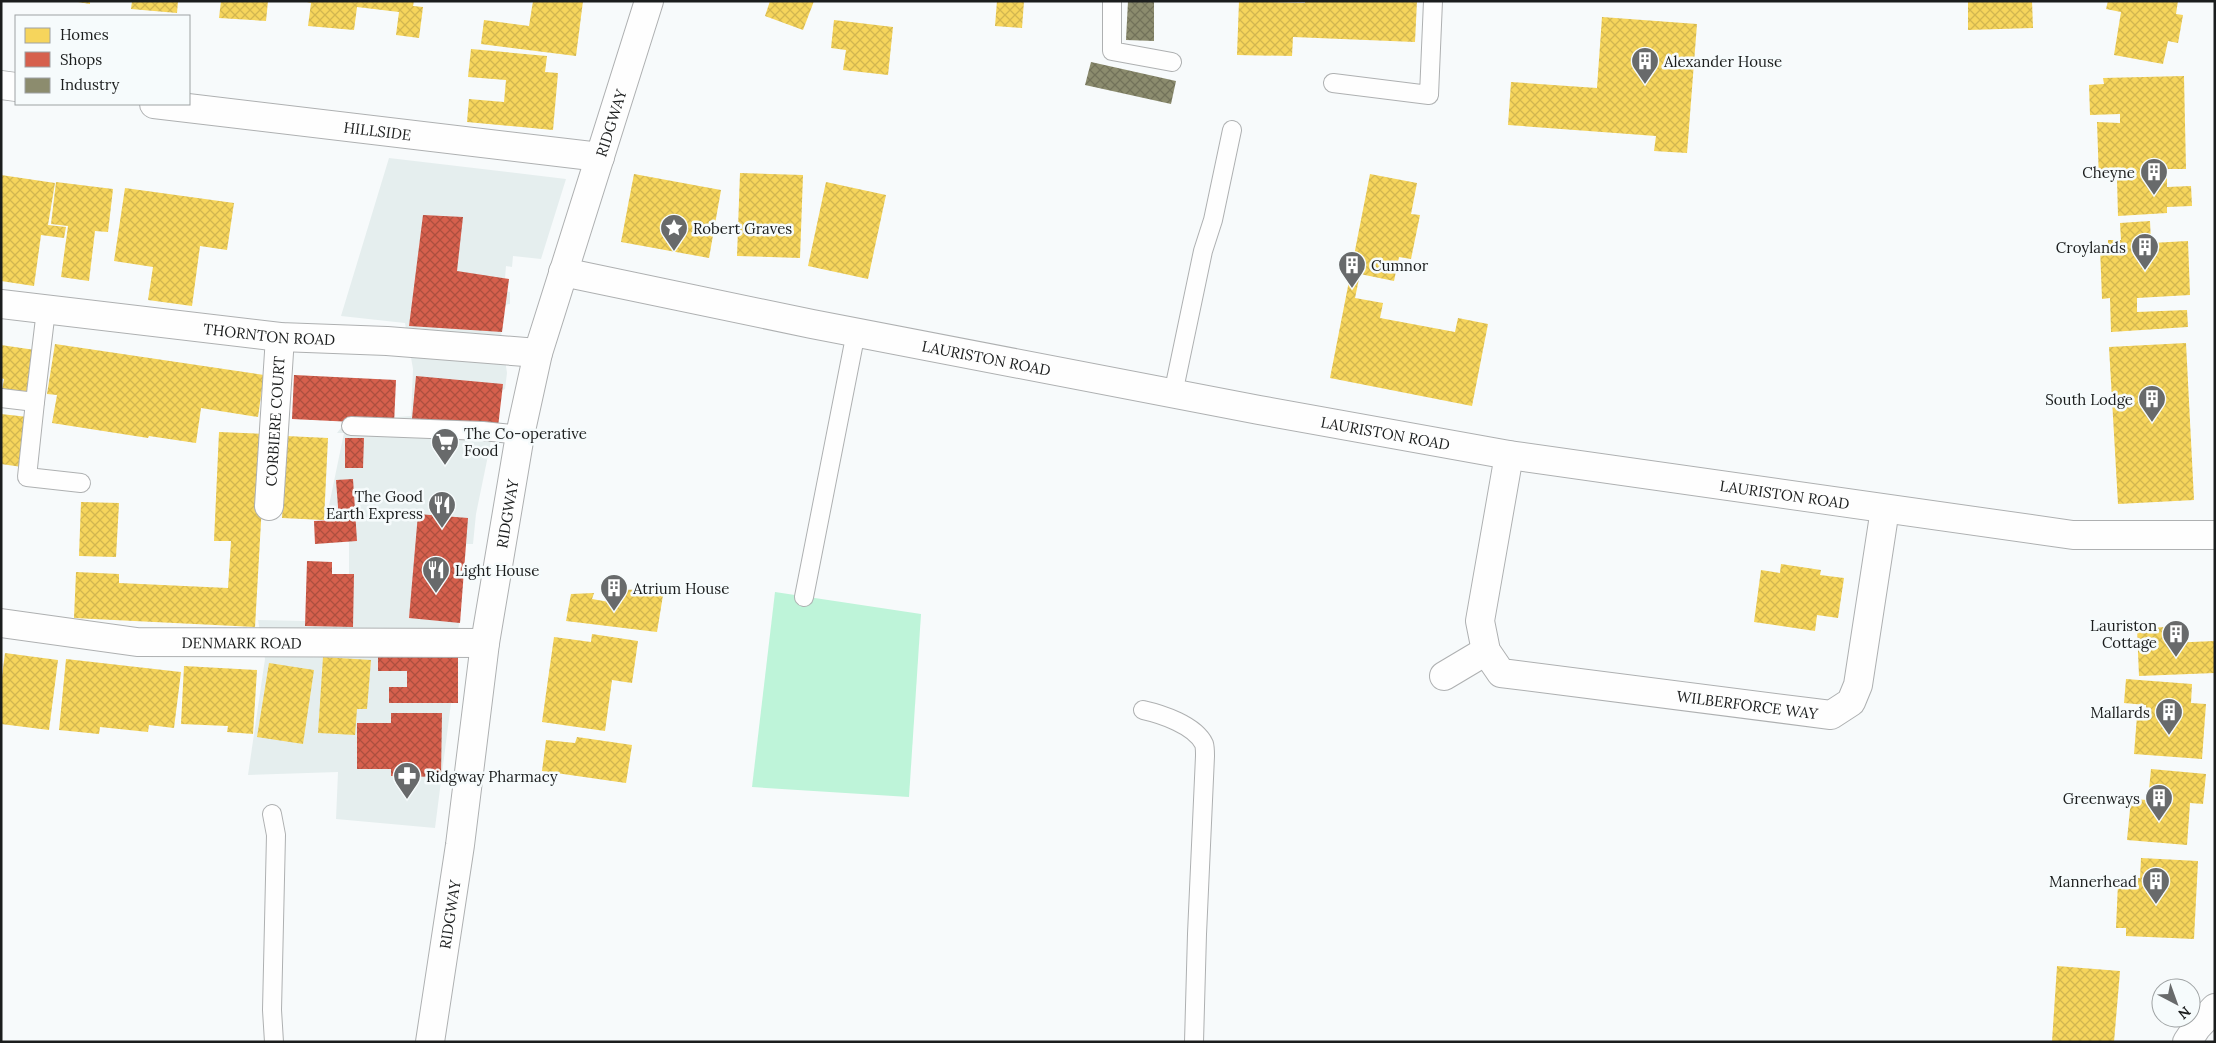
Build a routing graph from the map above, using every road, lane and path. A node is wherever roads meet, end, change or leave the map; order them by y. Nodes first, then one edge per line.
1 (649, 1) edge
2 (1112, 1) edge
3 (1433, 1) edge
4 (1172, 62) dead end
5 (1333, 83) dead end
6 (1, 85) edge
7 (15, 87) edge
8 (162, 105) edge
9 (1232, 130) dead end
10 (600, 158) junction
11 (563, 272) junction
12 (1, 304) edge
13 (46, 310) junction
14 (856, 332) junction
15 (280, 337) junction
16 (538, 353) junction
17 (1173, 394) junction
18 (1, 398) edge
19 (35, 402) junction
20 (351, 426) dead end
21 (520, 435) junction
22 (1509, 455) junction
23 (81, 484) dead end
24 (269, 506) dead end
25 (1885, 509) junction
26 (2215, 535) edge
27 (804, 596) dead end
28 (1, 623) edge
29 (485, 643) junction
30 (1486, 651) junction
31 (1444, 676) dead end
32 (1143, 710) dead end
33 (272, 814) dead end
34 (2215, 1008) edge
35 (274, 1042) edge
36 (430, 1042) edge
37 (1194, 1042) edge
38 (2187, 1042) edge

1 - 10 street, RIDGWAY
2 - 4 lane
3 - 5 lane
6 - 7 street
8 - 10 street, HILLSIDE
9 - 17 lane
10 - 11 street, RIDGWAY
11 - 14 street, LAURISTON ROAD
11 - 16 street, RIDGWAY
12 - 13 street, THORNTON ROAD
13 - 15 street, THORNTON ROAD
13 - 19 lane
14 - 17 street, LAURISTON ROAD
14 - 27 lane
15 - 16 street, THORNTON ROAD
15 - 24 street, CORBIERE COURT
16 - 21 street, RIDGWAY
17 - 22 street, LAURISTON ROAD
18 - 19 lane
19 - 23 lane
20 - 21 lane
21 - 29 street, RIDGWAY
22 - 25 street, LAURISTON ROAD
22 - 30 street, WILBERFORCE WAY
25 - 26 street, LAURISTON ROAD
25 - 30 street, WILBERFORCE WAY
28 - 29 street, DENMARK ROAD
29 - 36 street, RIDGWAY
30 - 31 street
32 - 37 lane
33 - 35 lane
34 - 38 street

